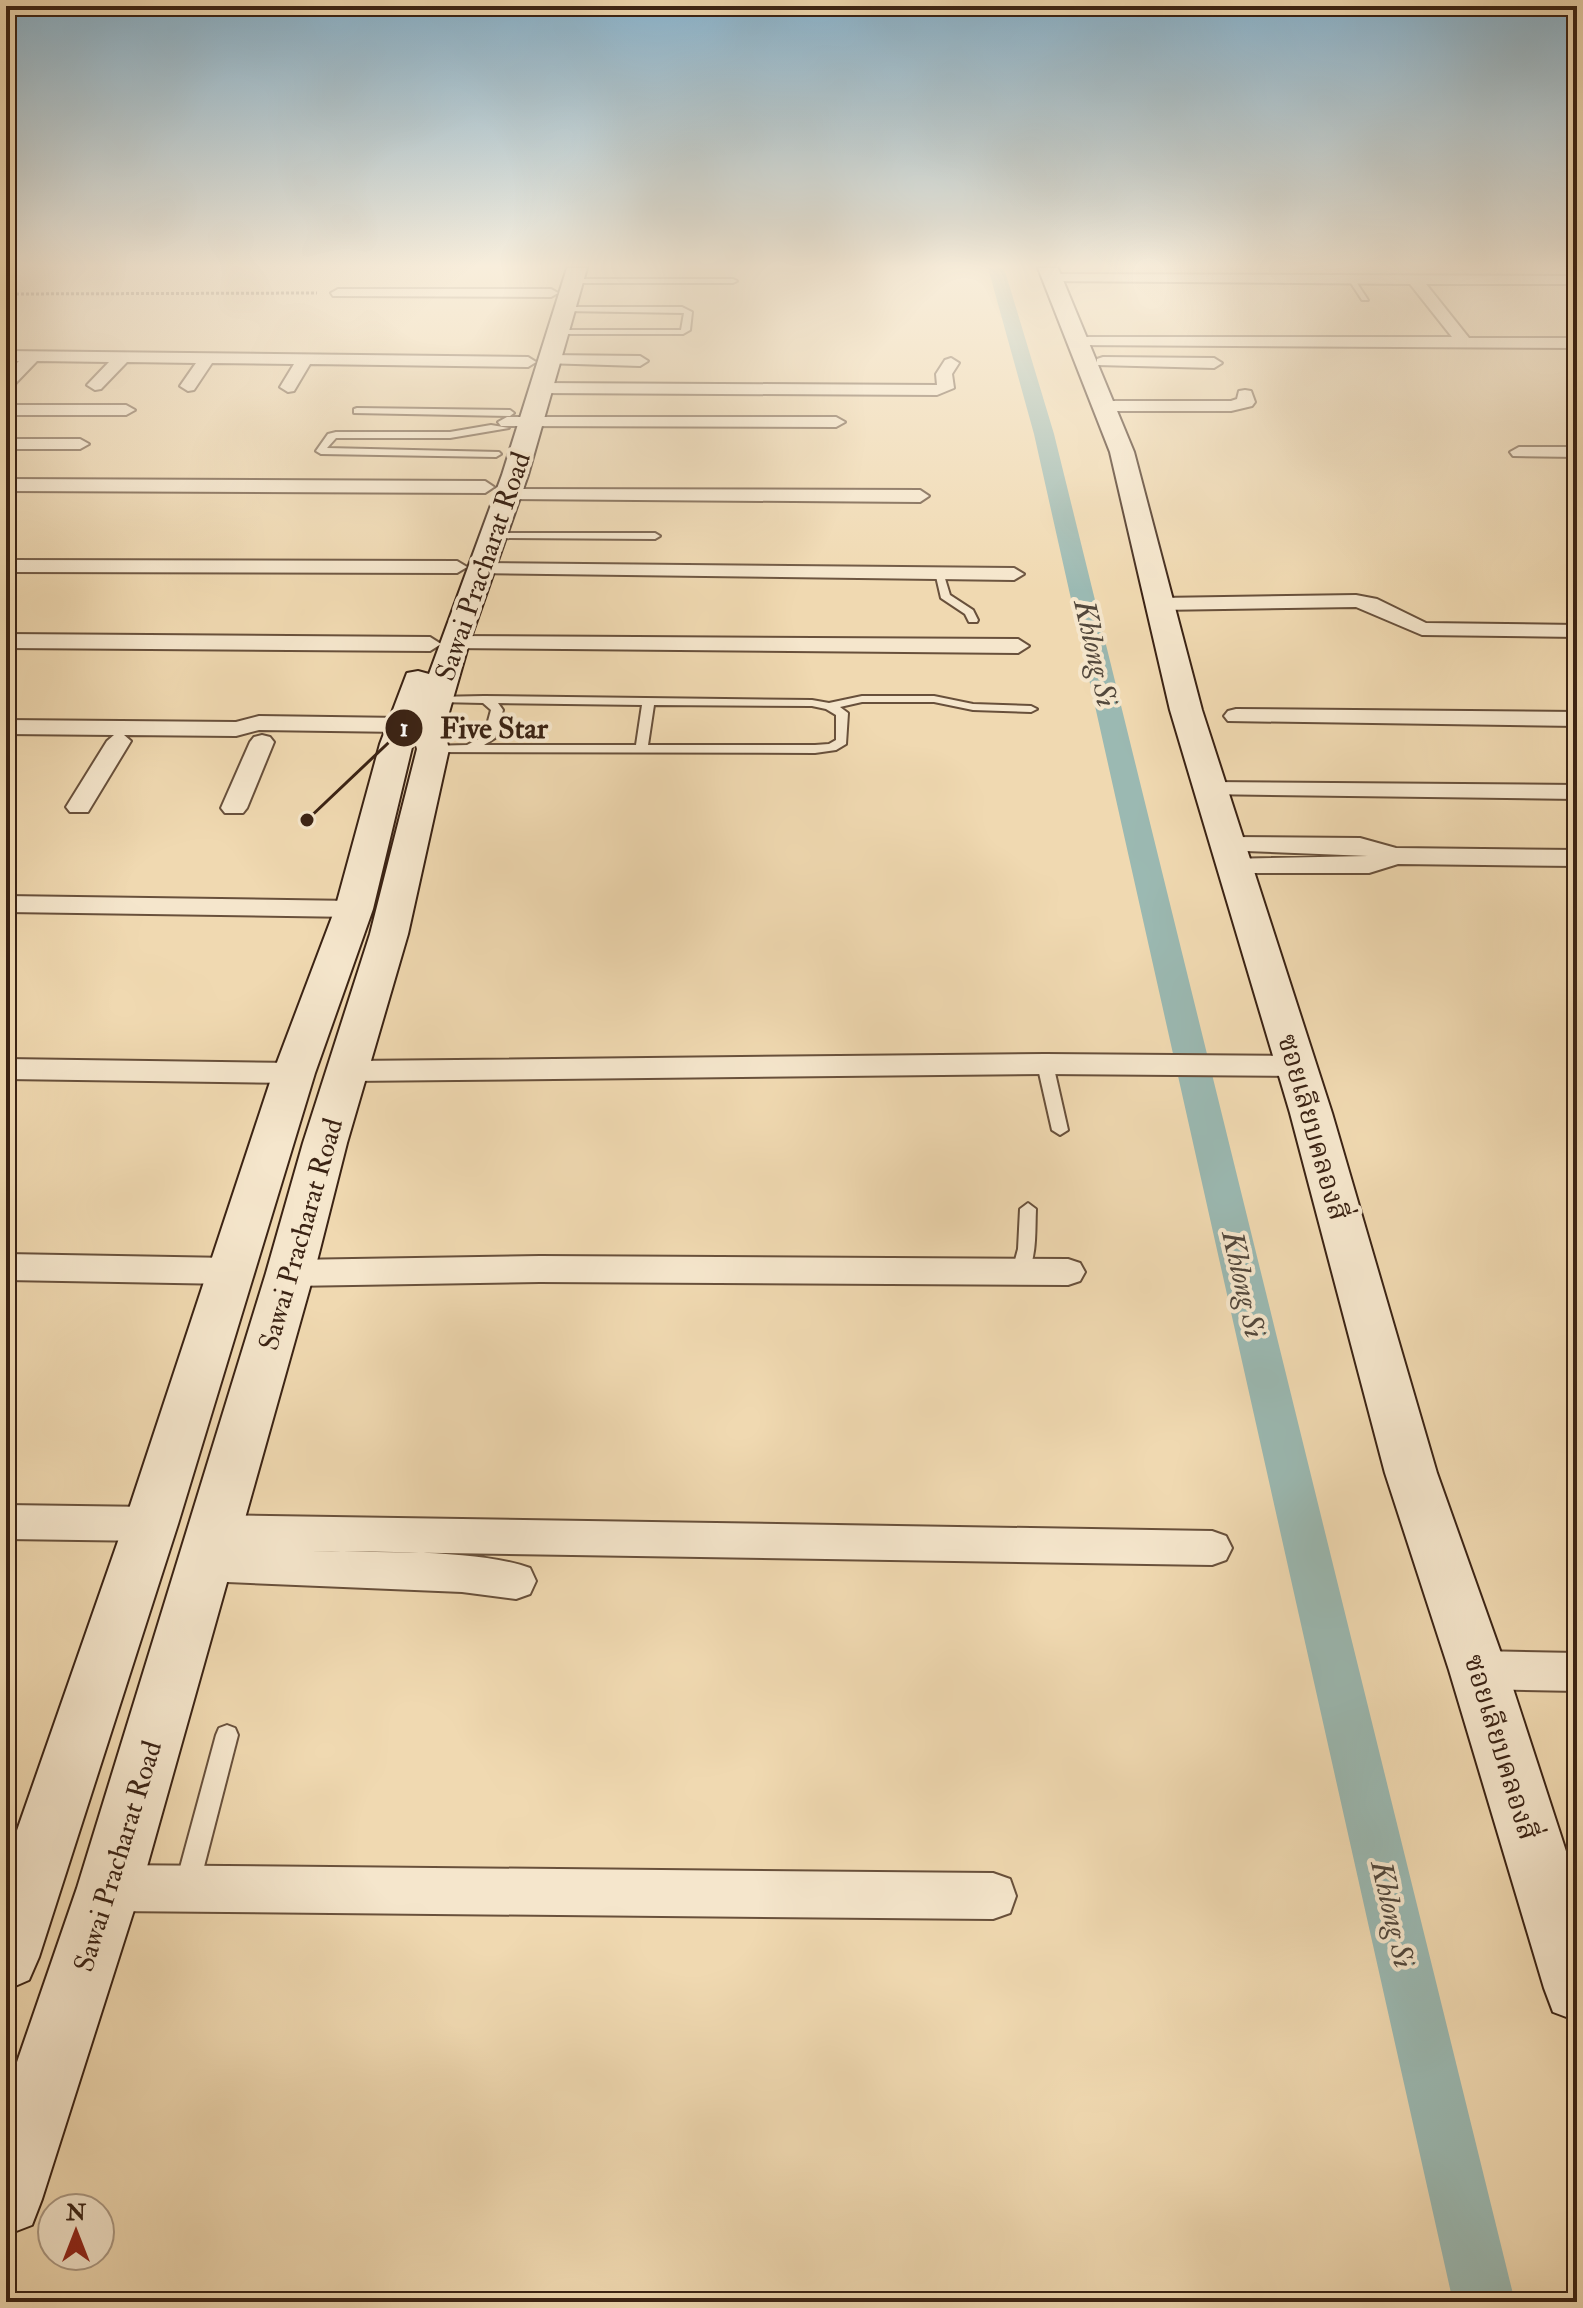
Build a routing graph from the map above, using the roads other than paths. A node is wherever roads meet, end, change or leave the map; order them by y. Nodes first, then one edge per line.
1 (104, 376) edge
2 (195, 376) edge
3 (295, 376) edge
4 (377, 376) edge
5 (467, 376) edge
6 (581, 376) edge
7 (584, 376) edge
8 (598, 376) edge
9 (607, 376) edge
10 (944, 376) edge
11 (1095, 376) edge
12 (95, 385) dead end
13 (188, 386) dead end
14 (288, 387) dead end
15 (1245, 395) dead end
16 (1103, 406) junction
17 (6, 410) edge
18 (126, 410) dead end
19 (357, 411) dead end
20 (525, 413) edge
21 (836, 422) dead end
22 (6, 444) edge
23 (80, 444) dead end
24 (1519, 452) dead end
25 (1577, 452) edge
26 (597, 476) dead end
27 (6, 485) edge
28 (920, 496) dead end
29 (655, 536) dead end
30 (6, 566) edge
31 (939, 574) junction
32 (1014, 574) dead end
33 (1159, 604) junction
34 (973, 620) dead end
35 (1577, 631) edge
36 (6, 641) edge
37 (442, 644) junction
38 (1018, 646) dead end
39 (484, 699) junction
40 (648, 703) junction
41 (829, 706) junction
42 (1031, 709) dead end
43 (1236, 716) dead end
44 (1577, 719) edge
45 (6, 727) edge
46 (427, 733) junction
47 (234, 736) junction
48 (6, 740) edge
49 (119, 741) junction
50 (262, 742) junction
51 (641, 749) junction
52 (1211, 789) junction
53 (1577, 792) edge
54 (79, 807) dead end
55 (234, 808) dead end
56 (1231, 855) junction
57 (1577, 858) edge
58 (6, 904) edge
59 (354, 909) junction
60 (1045, 1064) junction
61 (1277, 1066) junction
62 (6, 1069) edge
63 (349, 1071) junction
64 (294, 1073) junction
65 (1060, 1130) dead end
66 (1028, 1209) dead end
67 (6, 1267) edge
68 (230, 1271) junction
69 (1021, 1271) junction
70 (1068, 1272) dead end
71 (290, 1273) junction
72 (6, 1522) edge
73 (151, 1524) junction
74 (209, 1548) junction
75 (1212, 1548) dead end
76 (516, 1581) dead end
77 (1478, 1670) junction
78 (1577, 1672) edge
79 (227, 1735) dead end
80 (187, 1887) junction
81 (109, 1888) junction
82 (993, 1896) dead end
83 (16, 1899) edge
84 (6, 1957) edge
85 (1577, 1988) edge
86 (6, 2199) edge

1 - 12 street
2 - 13 street
3 - 14 street
4 - 20 street
5 - 20 street
6 - 20 lane
7 - 20 lane
8 - 20 lane
9 - 20 street
10 - 20 street
11 - 16 main road, ซอยเลียบคลองสี่
15 - 16 street
16 - 33 main road, ซอยเลียบคลองสี่
17 - 18 street
19 - 20 lane
20 - 20 lane
20 - 21 street
20 - 26 street
20 - 27 street
20 - 28 street
20 - 29 lane
20 - 30 street
20 - 31 street
20 - 37 main road, Sawai Pracharat Road
22 - 23 street
24 - 25 street
31 - 32 street
31 - 34 lane
33 - 35 street
33 - 52 main road, ซอยเลียบคลองสี่
36 - 37 street
37 - 38 street
37 - 46 main road, Sawai Pracharat Road
39 - 40 lane
39 - 46 lane
39 - 46 lane
40 - 41 lane
40 - 51 lane
41 - 42 lane
41 - 51 lane
43 - 44 street
45 - 47 street
46 - 47 street
46 - 50 street
46 - 51 lane
46 - 59 main road, Sawai Pracharat Road
46 - 63 main road, Sawai Pracharat Road
47 - 49 street
47 - 50 street
48 - 49 street
49 - 54 street
50 - 55 street
52 - 53 street
52 - 56 main road, ซอยเลียบคลองสี่
56 - 57 street
56 - 61 main road, ซอยเลียบคลองสี่
58 - 59 street
59 - 64 main road, Sawai Pracharat Road
60 - 61 street
60 - 63 street
60 - 65 lane
61 - 77 main road, ซอยเลียบคลองสี่
62 - 64 street
63 - 71 main road, Sawai Pracharat Road
64 - 68 main road, Sawai Pracharat Road
66 - 69 lane
67 - 68 street
68 - 73 main road, Sawai Pracharat Road
69 - 70 street
69 - 71 street
71 - 74 main road, Sawai Pracharat Road
72 - 73 street
73 - 83 main road, Sawai Pracharat Road
74 - 75 street
74 - 76 street
74 - 81 main road, Sawai Pracharat Road
77 - 78 street
77 - 85 main road, ซอยเลียบคลองสี่
79 - 80 lane
80 - 81 street
80 - 82 street
81 - 86 main road, Sawai Pracharat Road
83 - 84 main road, Sawai Pracharat Road

